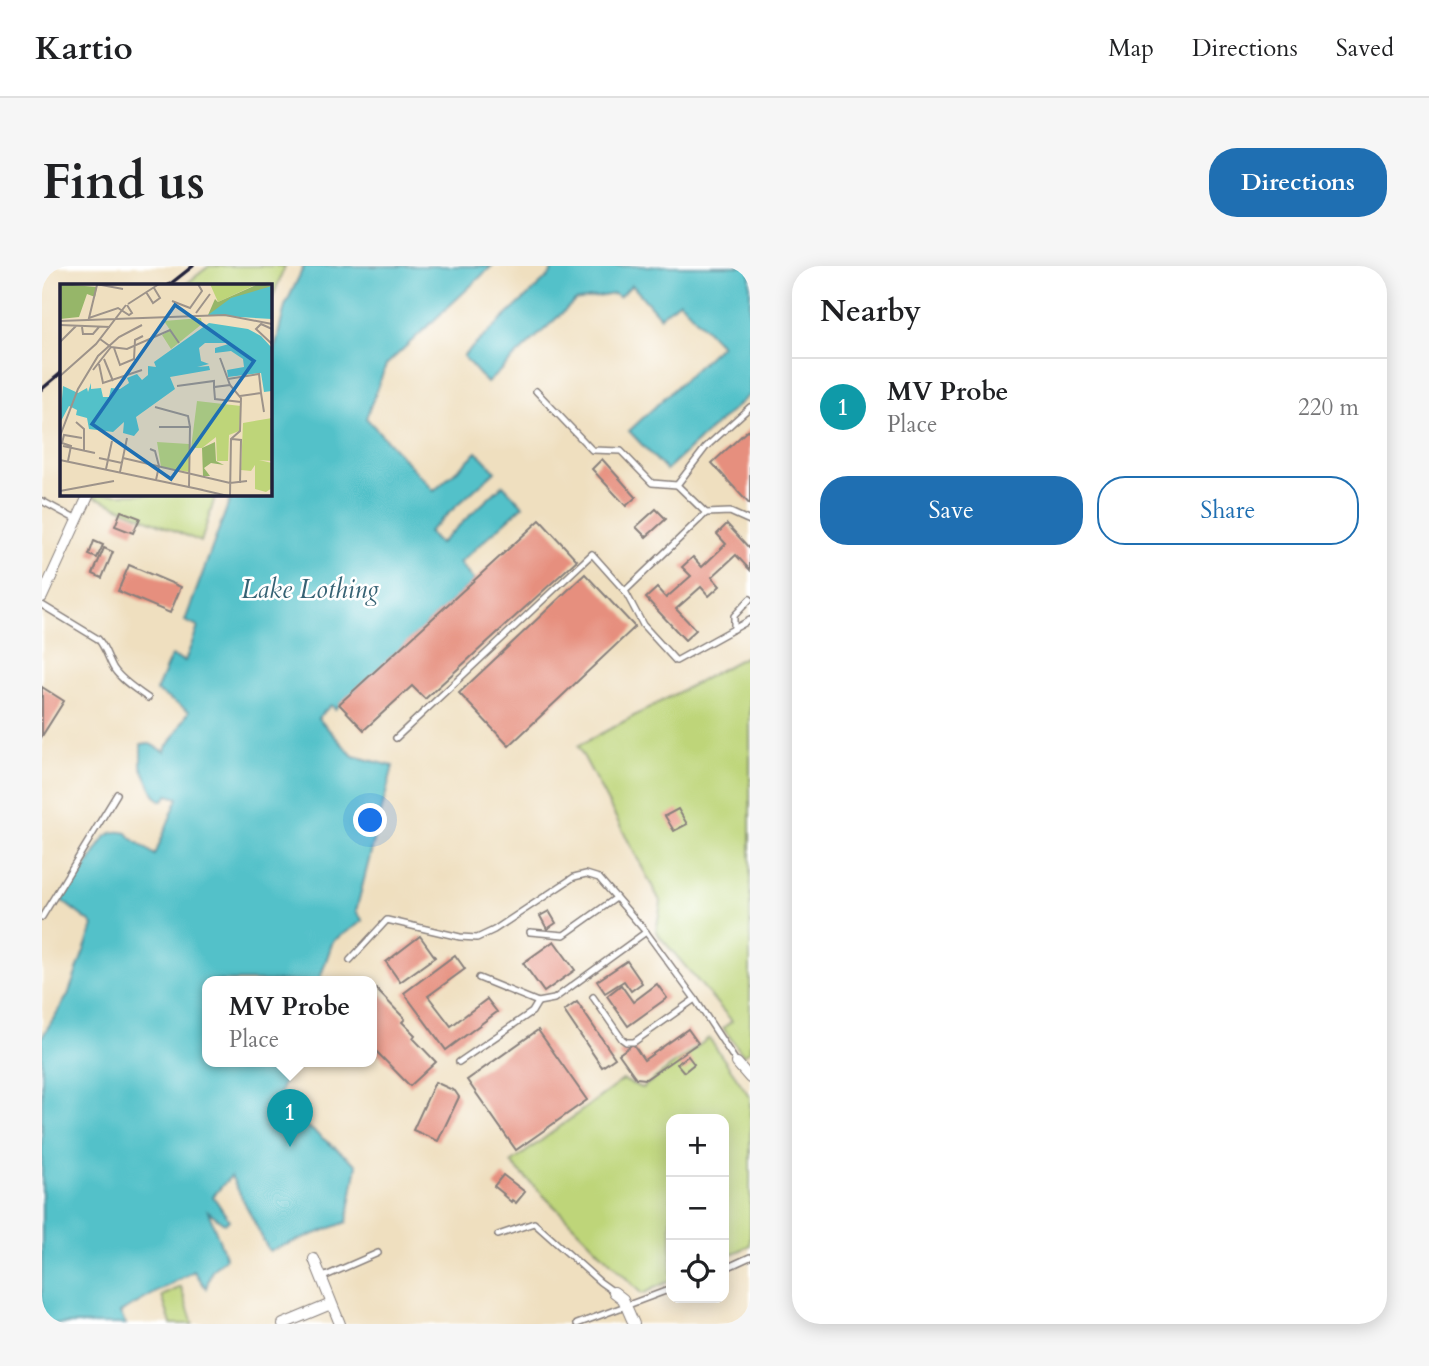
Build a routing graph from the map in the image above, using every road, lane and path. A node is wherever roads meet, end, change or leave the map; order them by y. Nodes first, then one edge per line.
1 (536, 391) dead end
2 (750, 407) edge
3 (677, 485) junction
4 (89, 495) edge
5 (42, 500) edge
6 (706, 513) junction
7 (77, 520) junction
8 (750, 521) edge
9 (625, 591) junction
10 (42, 597) edge
11 (750, 599) edge
12 (42, 605) edge
13 (750, 620) edge
14 (734, 629) junction
15 (148, 698) dead end
16 (396, 738) dead end
17 (117, 794) dead end
18 (616, 898) junction
19 (43, 914) edge
20 (530, 932) dead end
21 (646, 932) junction
22 (350, 960) dead end
23 (479, 978) dead end
24 (593, 997) dead end
25 (695, 999) junction
26 (538, 1002) junction
27 (459, 1062) dead end
28 (737, 1063) joint
29 (750, 1078) edge
30 (498, 1235) dead end
31 (379, 1253) dead end
32 (750, 1257) edge
33 (314, 1259) dead end
34 (729, 1267) edge
35 (321, 1278) junction
36 (666, 1291) edge
37 (614, 1292) joint
38 (331, 1304) junction
39 (627, 1306) junction
40 (283, 1324) edge
41 (340, 1324) edge
42 (577, 1324) edge
43 (634, 1324) edge

1 - 3 lane
2 - 3 lane
3 - 6 lane
4 - 7 street
5 - 7 lane
6 - 8 lane
6 - 9 lane
7 - 10 street
9 - 14 lane
9 - 16 lane
11 - 14 lane
12 - 15 lane
13 - 14 lane
17 - 19 lane
18 - 20 lane
18 - 21 lane
18 - 22 lane
21 - 25 lane
21 - 26 lane
23 - 26 lane
24 - 25 lane
25 - 28 lane
26 - 27 lane
28 - 29 street
30 - 37 lane
31 - 35 lane
32 - 34 lane
33 - 35 street
35 - 38 street
36 - 39 lane
37 - 39 street
38 - 40 street
38 - 41 street
39 - 42 lane
39 - 43 street

